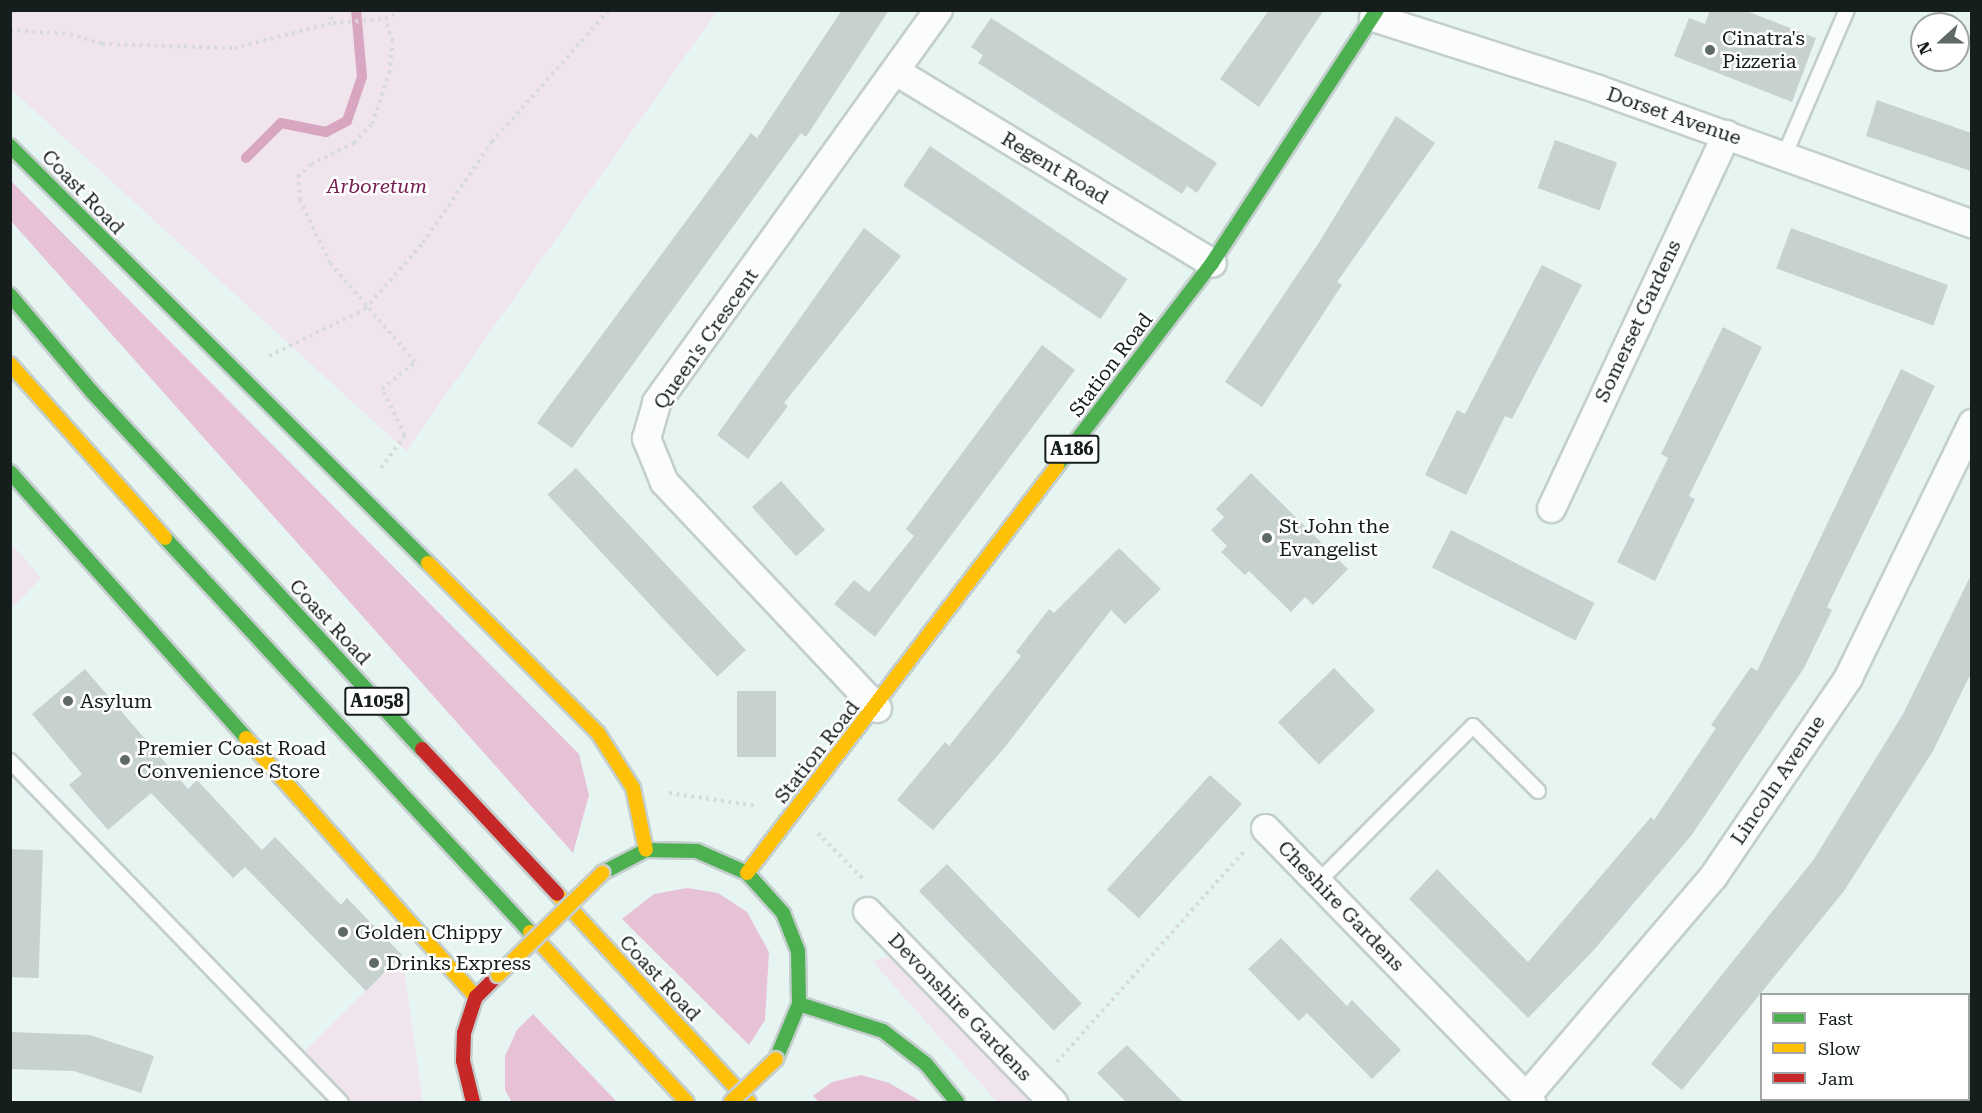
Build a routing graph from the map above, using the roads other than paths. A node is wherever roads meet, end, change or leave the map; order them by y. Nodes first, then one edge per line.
1 (938, 10) edge
2 (1847, 10) edge
3 (1375, 14) edge
4 (897, 72) junction
5 (1726, 134) junction
6 (10, 146) edge
7 (1784, 156) junction
8 (1971, 224) edge
9 (1212, 263) junction
10 (10, 295) edge
11 (10, 364) edge
12 (1971, 423) edge
13 (10, 472) edge
14 (1551, 508) dead end
15 (877, 708) junction
16 (10, 761) edge
17 (1538, 791) dead end
18 (1265, 828) road end
19 (646, 850) junction
20 (747, 873) junction
21 (1318, 882) junction
22 (867, 911) dead end
23 (476, 997) junction
24 (799, 1004) junction
25 (1045, 1094) edge
26 (1528, 1100) edge
27 (341, 1102) edge
28 (473, 1102) edge
29 (687, 1102) edge
30 (731, 1102) edge
31 (749, 1102) edge
32 (957, 1102) edge

1 - 4 street, Queen's Crescent
2 - 7 lane
3 - 5 street, Dorset Avenue
3 - 9 main road, Station Road / A186
4 - 9 street, Regent Road
4 - 15 street, Queen's Crescent
5 - 7 street, Dorset Avenue
5 - 14 street, Somerset Gardens
6 - 19 main road, Coast Road
7 - 8 street, Dorset Avenue
9 - 15 main road, Station Road / A186
10 - 31 main road, Coast Road / A1058
11 - 29 main road, A1058
12 - 26 street, Lincoln Avenue
13 - 23 main road
15 - 20 main road, Station Road / A186
16 - 27 lane
17 - 21 lane
18 - 21 street, Cheshire Gardens
19 - 20 main road
19 - 23 main road, bridge
20 - 24 main road
21 - 26 street, Cheshire Gardens
22 - 25 street, Devonshire Gardens
23 - 28 main road
24 - 30 main road, bridge
24 - 32 main road

